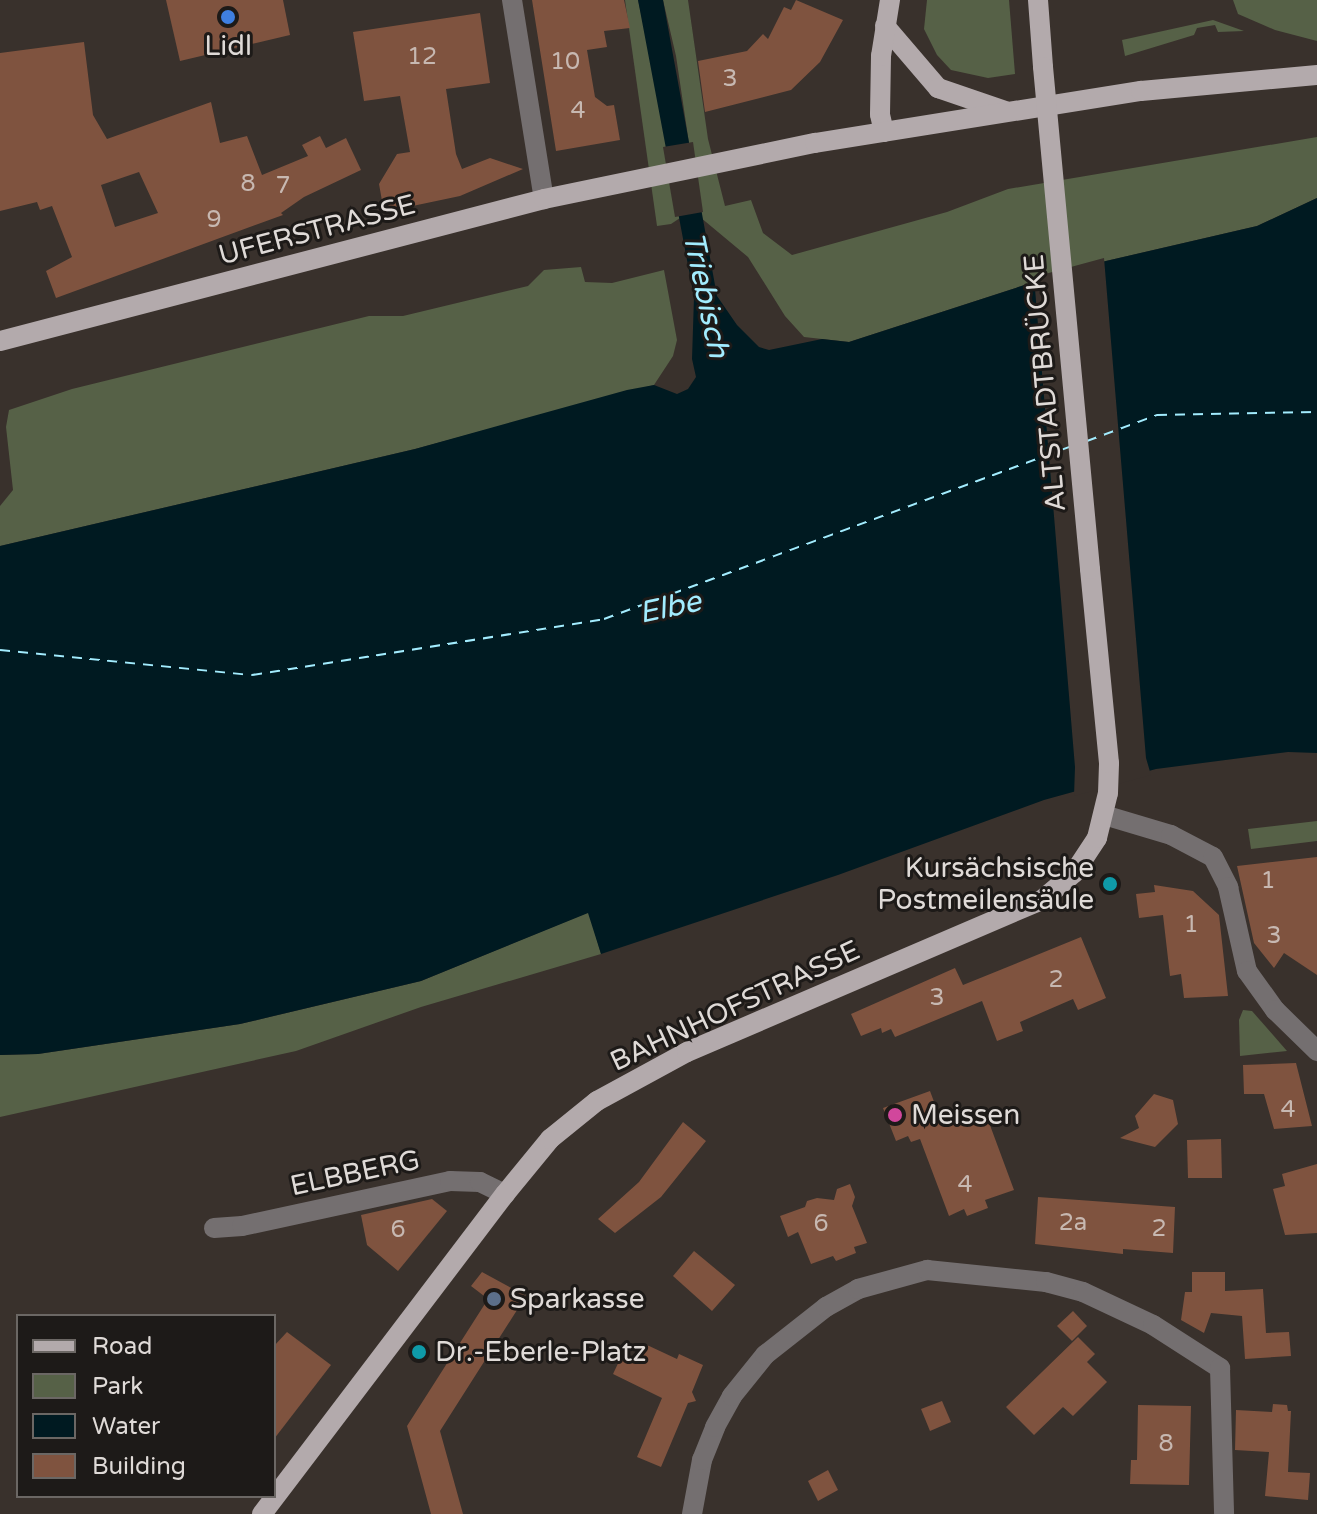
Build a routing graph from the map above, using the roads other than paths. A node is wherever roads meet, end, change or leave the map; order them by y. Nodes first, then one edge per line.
1 (512, 0) edge
2 (890, 0) edge
3 (1038, 0) edge
4 (885, 26) junction
5 (1317, 75) edge
6 (1008, 112) junction
7 (884, 132) junction
8 (544, 199) junction
9 (0, 341) edge
10 (1103, 692) joint
11 (1104, 815) junction
12 (1317, 1051) edge
13 (505, 1194) junction
14 (214, 1228) dead end
15 (276, 1496) edge
16 (274, 1498) edge
17 (262, 1514) edge
18 (692, 1514) edge
19 (1224, 1514) edge

1 - 8 street
2 - 4 main road
3 - 10 main road, ALTSTADTBRÜCKE, bridge
4 - 6 main road
4 - 7 main road
5 - 6 main road, UFERSTRASSE
6 - 7 main road, UFERSTRASSE
7 - 8 main road, UFERSTRASSE
8 - 9 main road, UFERSTRASSE
10 - 11 main road, BAHNHOFSTRASSE
11 - 12 street
11 - 13 main road, BAHNHOFSTRASSE
13 - 14 street, ELBBERG
13 - 15 main road, BAHNHOFSTRASSE
16 - 17 main road, BAHNHOFSTRASSE
18 - 19 street

